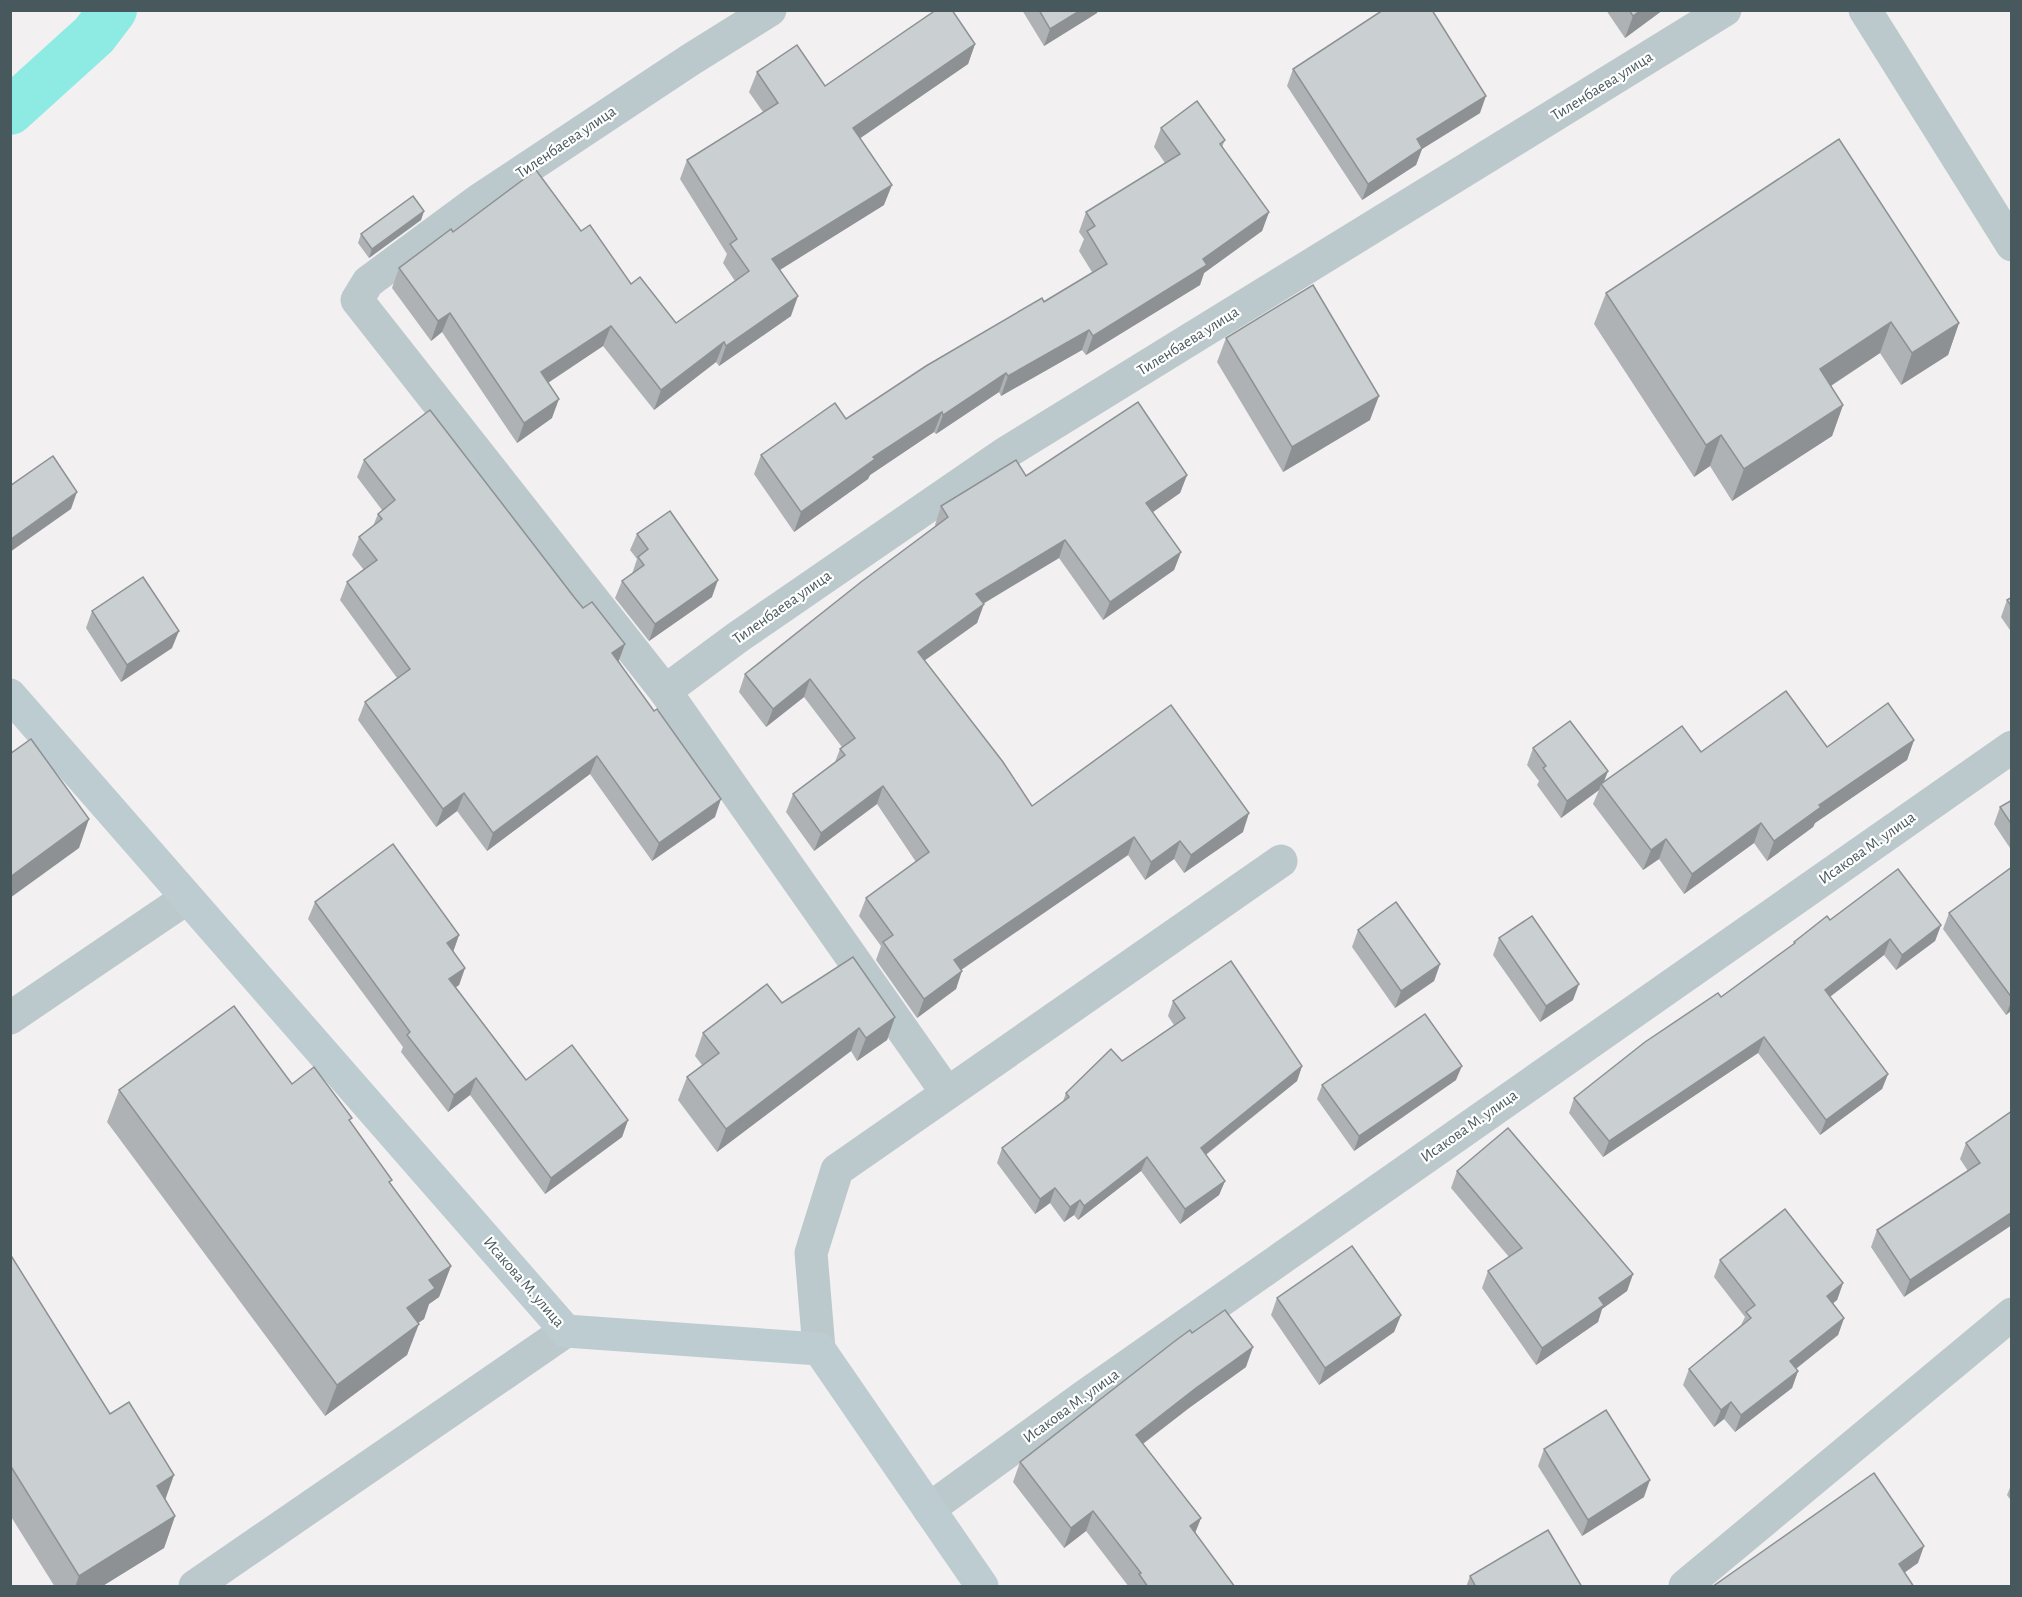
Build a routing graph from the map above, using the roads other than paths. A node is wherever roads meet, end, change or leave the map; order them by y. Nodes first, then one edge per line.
1 (770, 10) edge
2 (1725, 10) edge
3 (1865, 10) edge
4 (2012, 245) edge
5 (665, 691) junction
6 (10, 695) edge
7 (2012, 747) edge
8 (1281, 861) dead end
9 (187, 898) junction
10 (10, 1018) edge
11 (947, 1094) junction
12 (2012, 1314) edge
13 (566, 1331) junction
14 (819, 1349) junction
15 (928, 1509) junction
16 (195, 1587) edge
17 (982, 1587) edge
18 (1685, 1587) edge

1 - 5 street, Тиленбаева улица
2 - 5 street, Тиленбаева улица
3 - 4 street
5 - 11 street
6 - 9 street, Исакова М. улица
7 - 15 street, Исакова М. улица
8 - 11 street
9 - 10 street
9 - 13 street, Исакова М. улица
11 - 14 street
12 - 18 street
13 - 14 street, Исакова М. улица
13 - 16 street
14 - 15 street
15 - 17 street

